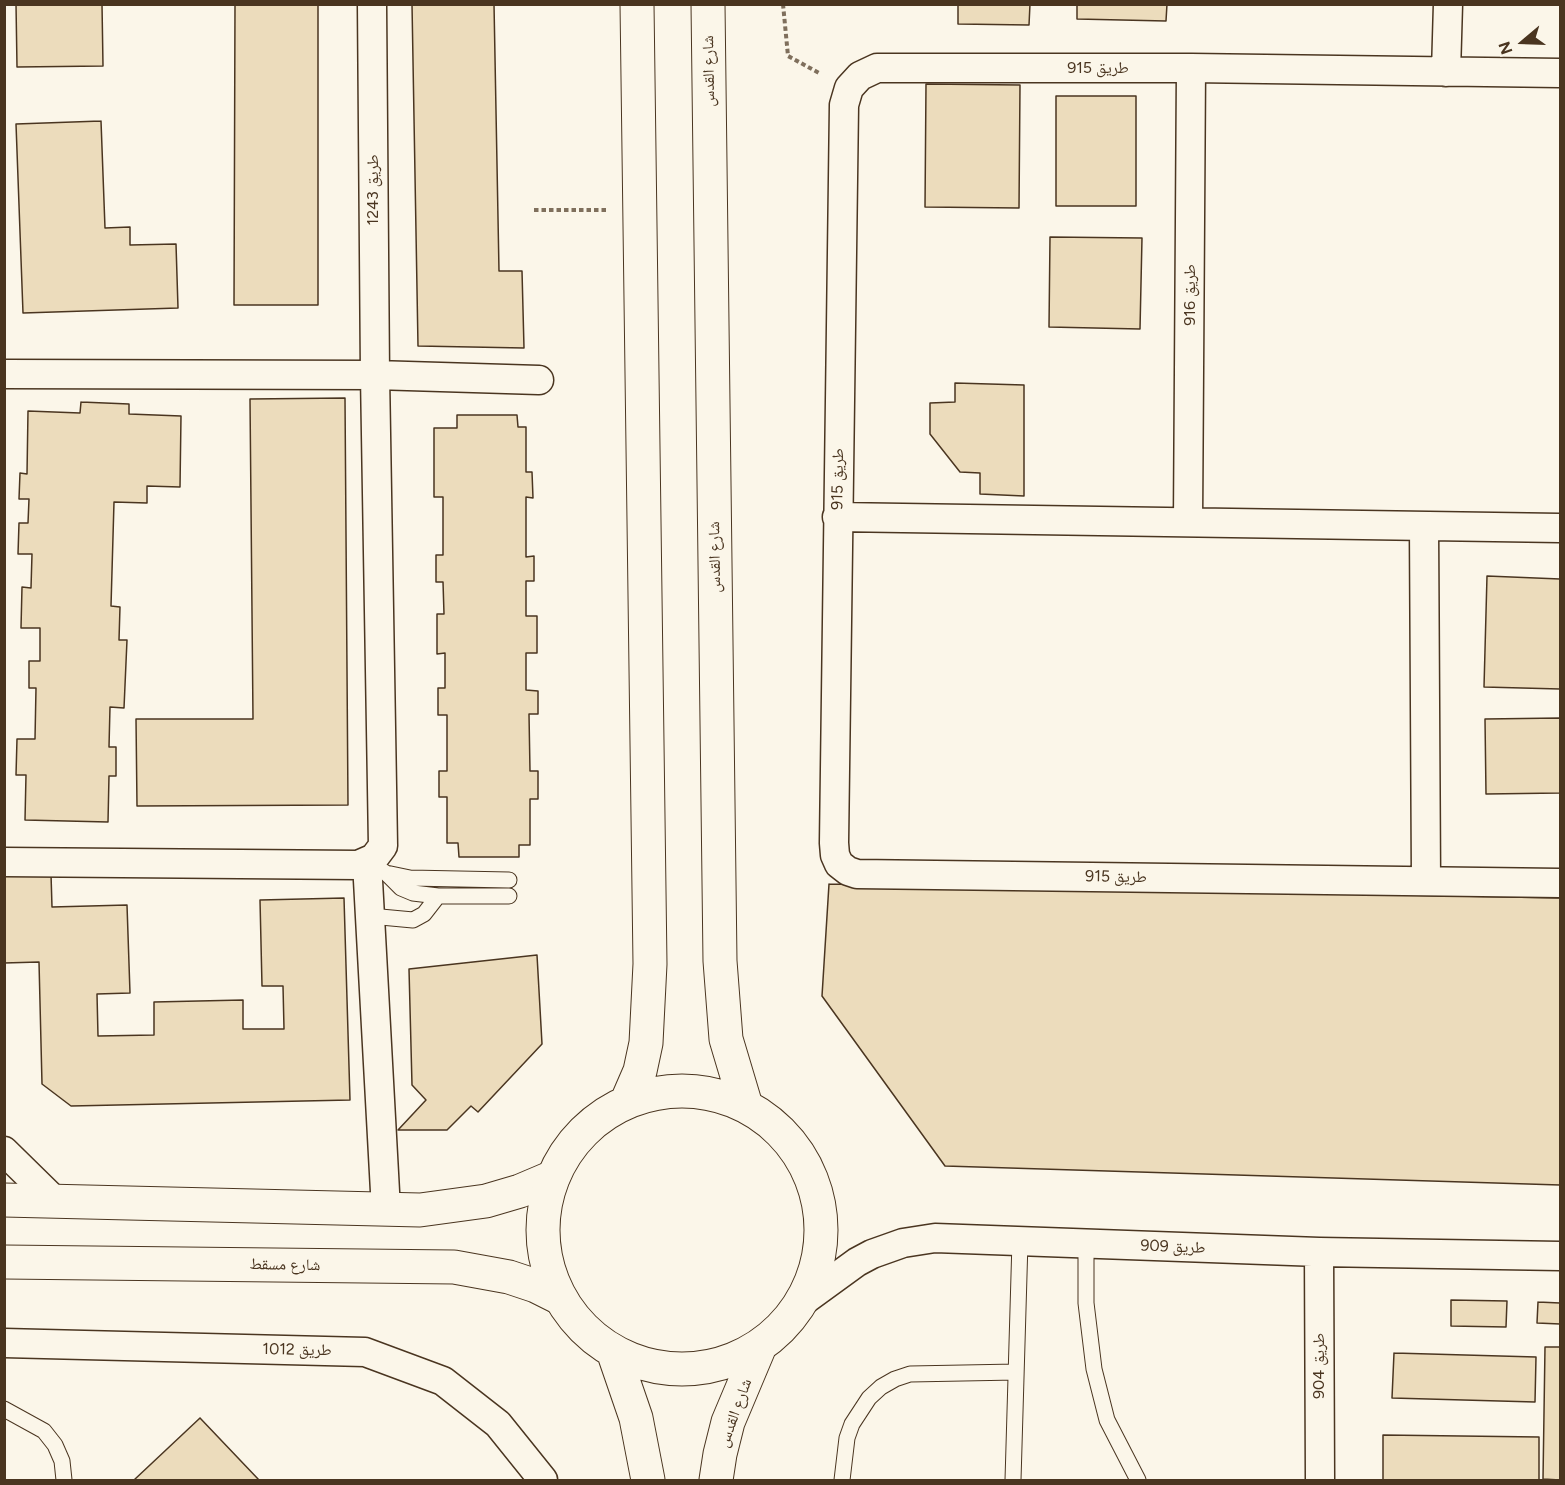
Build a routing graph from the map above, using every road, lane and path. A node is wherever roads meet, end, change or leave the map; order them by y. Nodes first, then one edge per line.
1 (372, 4) edge
2 (636, 4) edge
3 (708, 4) edge
4 (783, 4) edge
5 (1448, 4) edge
6 (1191, 68) junction
7 (1446, 72) junction
8 (1560, 73) edge
9 (849, 88) junction
10 (534, 210) dead end
11 (574, 210) dead end
12 (4, 374) edge
13 (375, 375) junction
14 (539, 380) dead end
15 (837, 517) junction
16 (1188, 522) junction
17 (1424, 526) junction
18 (1560, 528) edge
19 (4, 862) edge
20 (376, 867) junction
21 (509, 880) dead end
22 (1426, 881) junction
23 (1560, 883) edge
24 (438, 896) junction
25 (509, 896) dead end
26 (370, 916) junction
27 (627, 1101) junction
28 (746, 1106) junction
29 (4, 1150) edge
30 (553, 1177) junction
31 (4, 1200) edge
32 (56, 1202) junction
33 (386, 1210) junction
34 (1020, 1241) junction
35 (1086, 1244) junction
36 (1319, 1252) junction
37 (1560, 1256) edge
38 (4, 1262) edge
39 (560, 1298) junction
40 (802, 1302) junction
41 (4, 1344) edge
42 (760, 1346) junction
43 (613, 1352) junction
44 (1016, 1372) junction
45 (4, 1408) edge
46 (64, 1480) edge
47 (543, 1480) edge
48 (648, 1480) edge
49 (716, 1480) edge
50 (842, 1480) edge
51 (1013, 1480) edge
52 (1138, 1480) edge
53 (1320, 1480) edge

1 - 13 street, طريق 1243
2 - 27 main road
3 - 28 main road, شارع القدس
4 - 9 path
5 - 7 street
6 - 7 street, طريق 915
6 - 9 street, طريق 915
6 - 16 street, طريق 916
7 - 8 street, طريق 915
9 - 15 street, طريق 915
10 - 11 path
12 - 13 street
13 - 14 street
13 - 20 street, طريق 1243
15 - 16 street
15 - 22 street, طريق 915
16 - 17 street
17 - 18 street
17 - 22 street
19 - 20 street
20 - 21 lane
20 - 24 lane
20 - 26 street
22 - 23 street, طريق 915
24 - 25 lane
24 - 26 lane
26 - 33 street
27 - 28 main road
27 - 30 main road
28 - 40 main road
29 - 32 street
30 - 33 main road
30 - 39 main road
31 - 32 main road
32 - 33 main road
34 - 35 street, طريق 909
34 - 40 street, طريق 909
34 - 44 lane
35 - 36 street, طريق 909
35 - 52 lane
36 - 37 street, طريق 909
36 - 53 street, طريق 904
38 - 39 main road, شارع مسقط
39 - 43 main road
40 - 42 main road
41 - 47 street, طريق 1012
42 - 43 main road
42 - 49 main road, شارع القدس
43 - 48 main road
44 - 50 lane
44 - 51 lane
45 - 46 lane

